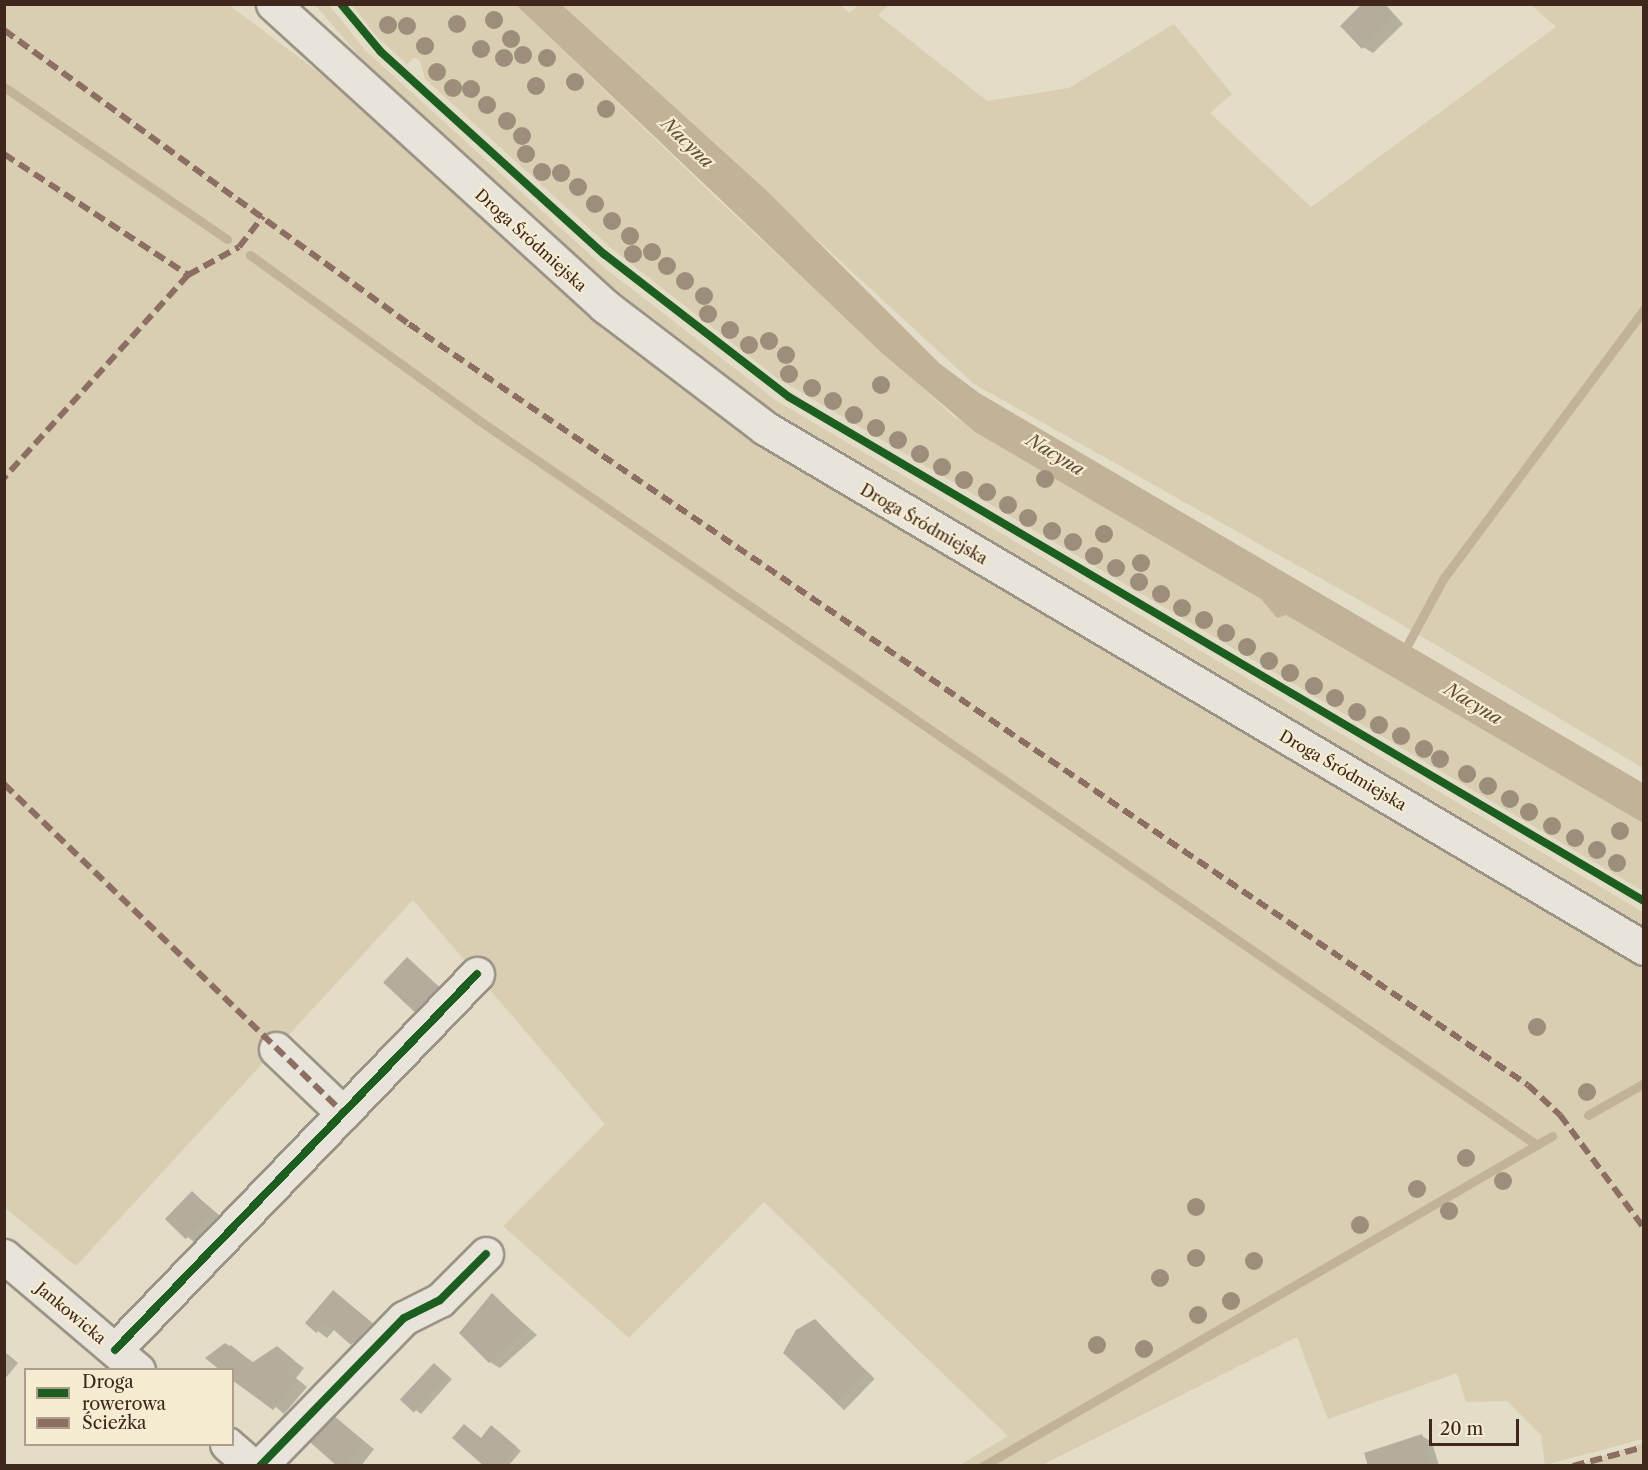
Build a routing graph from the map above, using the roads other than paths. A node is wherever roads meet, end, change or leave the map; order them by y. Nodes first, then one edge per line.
1 (273, 4) edge
2 (1644, 948) edge
3 (477, 974) dead end
4 (276, 1049) dead end
5 (343, 1113) junction
6 (486, 1254) dead end
7 (4, 1256) edge
8 (127, 1360) edge
9 (229, 1446) edge
10 (252, 1466) edge
11 (260, 1466) edge

1 - 2 main road, Droga Śródmiejska
3 - 5 main road
4 - 5 main road
5 - 8 main road
6 - 11 main road
7 - 8 main road, Jankowicka
9 - 10 main road

